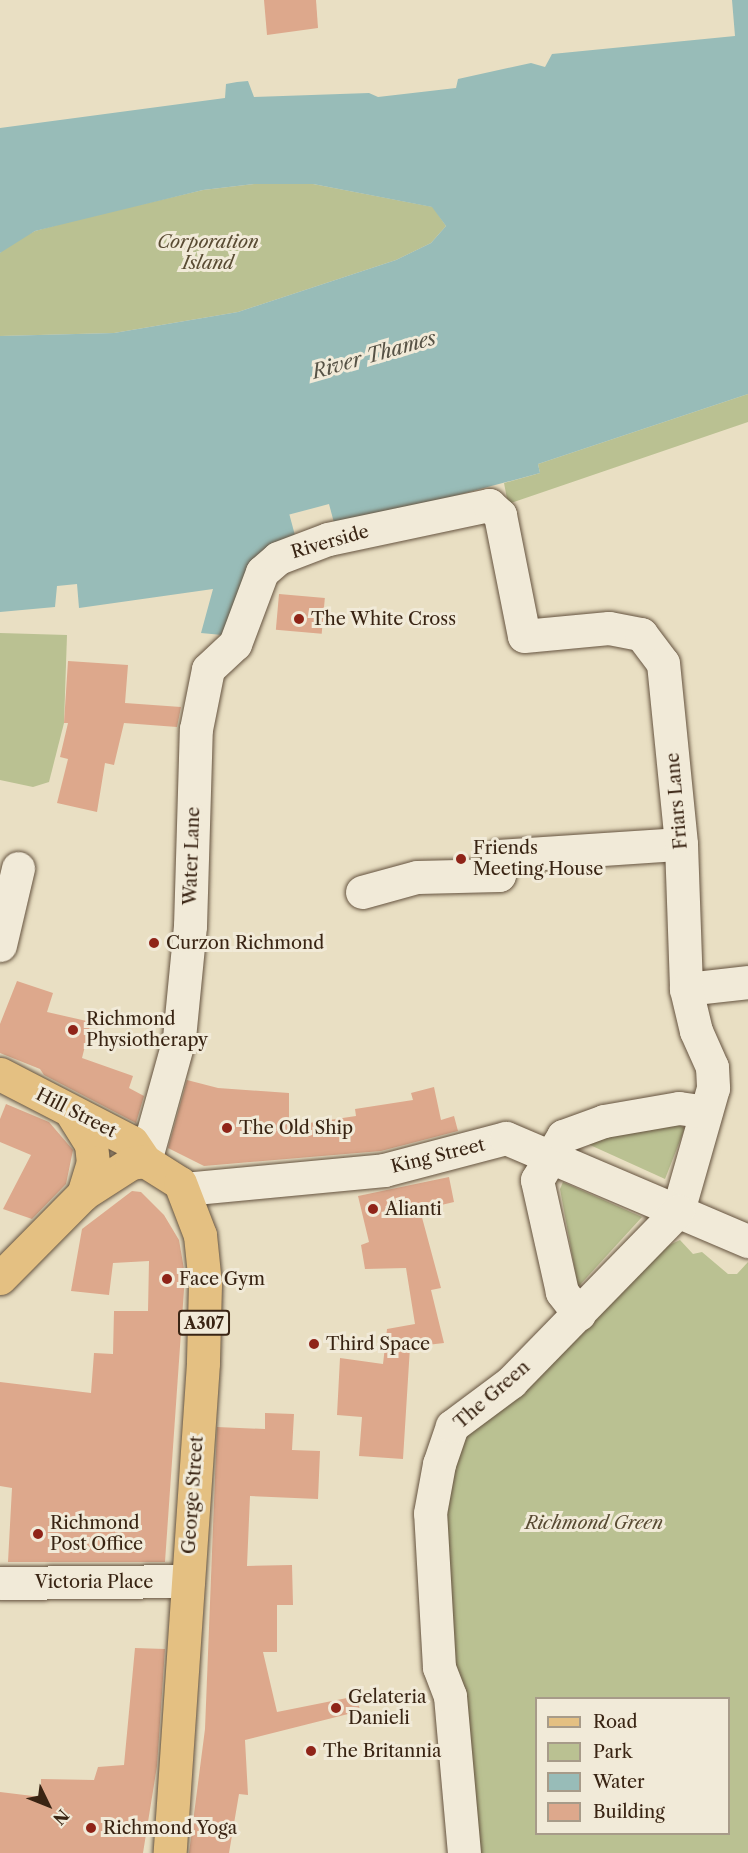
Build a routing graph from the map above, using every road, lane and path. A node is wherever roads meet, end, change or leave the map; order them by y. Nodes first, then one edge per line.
1 (500, 515) joint
2 (215, 658) joint
3 (681, 844) junction
4 (18, 868) dead end
5 (362, 892) dead end
6 (0, 945) edge
7 (748, 982) edge
8 (686, 989) junction
9 (0, 1074) edge
10 (71, 1112) junction
11 (706, 1112) junction
12 (553, 1155) junction
13 (144, 1161) junction
14 (184, 1189) junction
15 (83, 1194) junction
16 (678, 1211) junction
17 (748, 1242) edge
18 (0, 1278) edge
19 (579, 1314) junction
20 (188, 1581) junction
21 (0, 1582) edge
22 (170, 1853) edge
23 (464, 1853) edge

1 - 2 street, Riverside
1 - 3 street, Friars Lane
2 - 13 street, Water Lane
3 - 5 street
3 - 8 street, Friars Lane
4 - 6 street
7 - 8 street
8 - 11 street, Friars Lane
9 - 10 main road, Hill Street
10 - 13 main road, Hill Street
10 - 15 main road
11 - 12 street
11 - 16 street, Friars Lane
12 - 14 street, King Street
12 - 16 street, King Street
12 - 19 street
13 - 14 main road
13 - 15 main road
14 - 20 main road, George Street / A307
15 - 18 main road
16 - 17 street
16 - 19 street, The Green
19 - 23 street, The Green
20 - 21 street, Victoria Place
20 - 22 main road, George Street / A307

